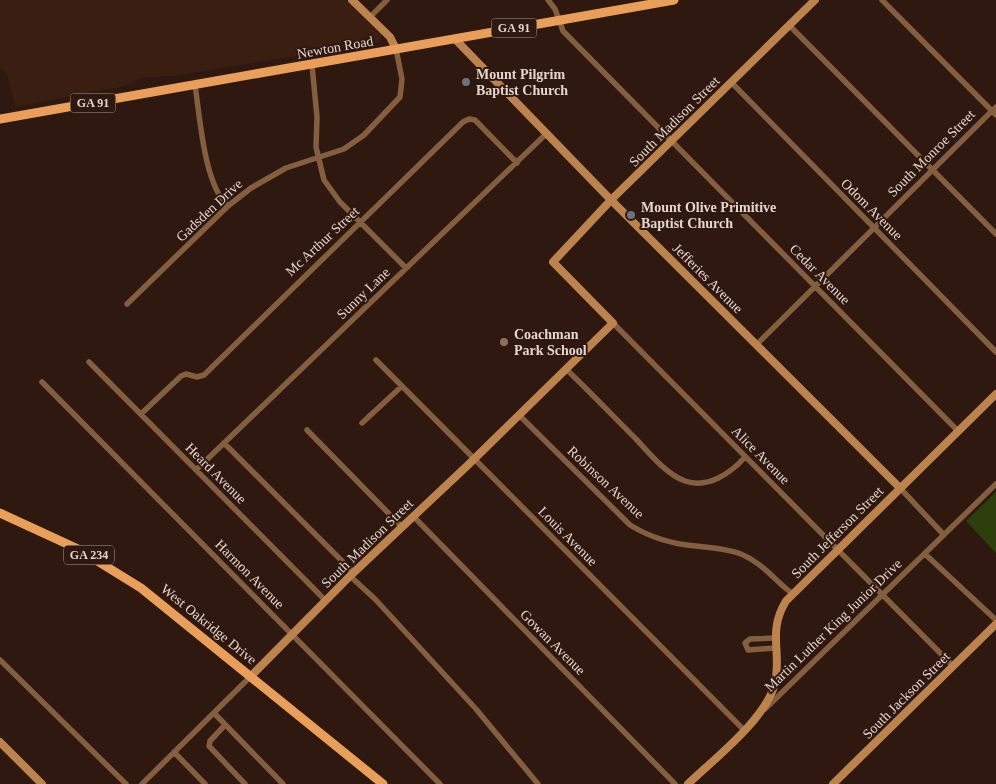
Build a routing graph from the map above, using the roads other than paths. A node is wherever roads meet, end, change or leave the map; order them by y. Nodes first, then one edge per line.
1 (352, 0) edge
2 (388, 0) edge
3 (548, 0) edge
4 (674, 0) edge
5 (814, 0) edge
6 (882, 0) edge
7 (370, 17) junction
8 (559, 20) junction
9 (789, 25) junction
10 (455, 39) junction
11 (396, 49) junction
12 (312, 65) junction
13 (731, 82) junction
14 (195, 85) junction
15 (995, 111) edge
16 (0, 119) edge
17 (547, 134) junction
18 (671, 141) junction
19 (318, 158) junction
20 (517, 163) junction
21 (932, 170) junction
22 (611, 200) junction
23 (228, 206) junction
24 (361, 222) junction
25 (874, 228) junction
26 (996, 234) edge
27 (553, 262) joint
28 (406, 268) junction
29 (815, 286) junction
30 (128, 304) dead end
31 (612, 323) junction
32 (756, 344) junction
33 (996, 352) edge
34 (376, 360) dead end
35 (89, 362) dead end
36 (566, 369) junction
37 (42, 382) dead end
38 (402, 386) junction
39 (996, 394) edge
40 (141, 414) junction
41 (519, 415) junction
42 (362, 423) dead end
43 (307, 430) dead end
44 (958, 431) junction
45 (224, 443) junction
46 (745, 457) junction
47 (474, 459) junction
48 (196, 470) junction
49 (996, 484) edge
50 (900, 488) junction
51 (0, 513) edge
52 (414, 516) junction
53 (402, 527) junction
54 (944, 535) junction
55 (838, 549) junction
56 (925, 554) junction
57 (352, 575) junction
58 (793, 594) junction
59 (882, 594) junction
60 (326, 600) junction
61 (996, 620) edge
62 (996, 624) edge
63 (292, 635) junction
64 (775, 638) junction
65 (775, 648) junction
66 (0, 660) edge
67 (953, 666) junction
68 (251, 676) junction
69 (214, 713) junction
70 (756, 718) junction
71 (225, 725) junction
72 (744, 730) junction
73 (0, 742) edge
74 (174, 752) junction
75 (692, 783) edge
76 (42, 784) edge
77 (126, 784) edge
78 (142, 784) edge
79 (205, 784) edge
80 (245, 784) edge
81 (283, 784) edge
82 (384, 784) edge
83 (440, 784) edge
84 (538, 784) edge
85 (675, 784) edge
86 (833, 784) edge

1 - 7 street
2 - 7 street
3 - 8 street, Cedar Avenue
4 - 8 main road, Newton Road / GA 91
5 - 9 street, South Madison Street
6 - 15 street
7 - 11 street
8 - 10 main road, Newton Road / GA 91
8 - 18 street, Cedar Avenue
9 - 13 street, South Madison Street
9 - 21 street
10 - 11 main road, Newton Road / GA 91
10 - 17 street, Jefferies Avenue
11 - 12 main road, Newton Road / GA 91
11 - 19 street, Gadsden Drive
12 - 14 main road, Newton Road / GA 91
12 - 19 street
13 - 18 street, South Madison Street
13 - 25 street, Odom Avenue
14 - 16 main road, Newton Road / GA 91
14 - 23 street
15 - 21 street, South Monroe Street
17 - 20 street, Sunny Lane
17 - 22 street, Jefferies Avenue
18 - 22 street, South Madison Street
18 - 29 street, Cedar Avenue
19 - 23 street, Gadsden Drive
19 - 24 street
20 - 24 street, Mc Arthur Street
20 - 28 street, Sunny Lane
21 - 25 street, South Monroe Street
21 - 26 street
22 - 27 street, South Madison Street
22 - 32 street, Jefferies Avenue
23 - 30 street, Gadsden Drive
24 - 28 street
24 - 40 street, Mc Arthur Street
25 - 29 street, South Monroe Street
25 - 33 street, Odom Avenue
27 - 31 street, Alice Avenue
28 - 45 street, Sunny Lane
29 - 32 street, South Monroe Street
29 - 44 street, Cedar Avenue
31 - 36 street, South Madison Street
31 - 46 street, Alice Avenue
32 - 50 street, Jefferies Avenue
34 - 38 street, Louis Avenue
35 - 40 street, Heard Avenue
36 - 41 street, South Madison Street
36 - 46 street
37 - 63 street, Harmon Avenue
38 - 42 street
38 - 47 street, Louis Avenue
39 - 44 street, South Jefferson Street
40 - 48 street, Heard Avenue
41 - 47 street, South Madison Street
41 - 58 street, Robinson Avenue
43 - 53 street
44 - 50 street, South Jefferson Street
45 - 48 street, Sunny Lane
45 - 57 street
46 - 55 street, Alice Avenue
47 - 52 street, South Madison Street
47 - 72 street, Louis Avenue
48 - 60 street, Heard Avenue
49 - 54 street, Martin Luther King Junior Drive
50 - 54 street, Jefferies Avenue
50 - 55 street, South Jefferson Street
51 - 68 main road, West Oakridge Drive / GA 234
52 - 53 street, South Madison Street
52 - 85 street, Gowan Avenue
53 - 57 street, South Madison Street
54 - 56 street, Martin Luther King Junior Drive
55 - 58 street, South Jefferson Street
55 - 59 street, Alice Avenue
56 - 59 street, Martin Luther King Junior Drive
56 - 61 street
57 - 60 street, South Madison Street
57 - 84 street
58 - 64 street, South Jefferson Street
59 - 67 street, Alice Avenue
59 - 70 street, Martin Luther King Junior Drive
60 - 63 street, South Madison Street
62 - 67 street, South Jackson Street
63 - 68 street, South Madison Street
63 - 83 street, Harmon Avenue
64 - 65 street, South Jefferson Street
64 - 65 street
65 - 70 street, South Jefferson Street
66 - 77 street
67 - 86 street, South Jackson Street
68 - 69 street, South Madison Street
68 - 82 main road, West Oakridge Drive / GA 234
69 - 71 street
69 - 74 street, South Madison Street
70 - 72 street, Martin Luther King Junior Drive
71 - 80 street
71 - 81 street
72 - 75 street, Martin Luther King Junior Drive
73 - 76 street
74 - 78 street, South Madison Street
74 - 79 street

